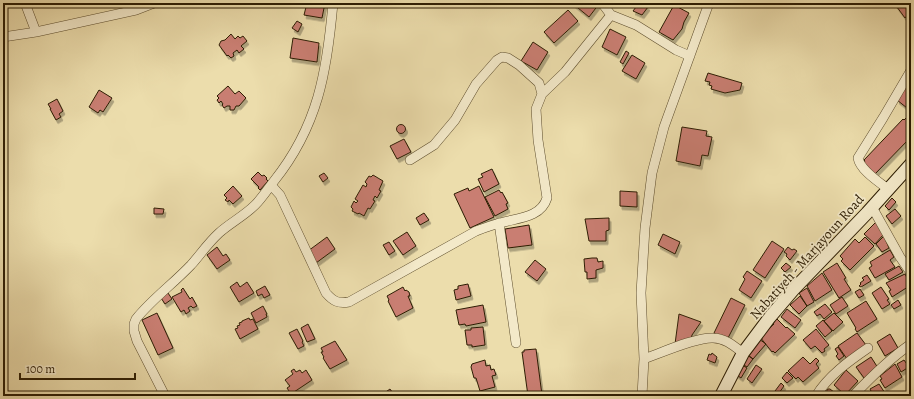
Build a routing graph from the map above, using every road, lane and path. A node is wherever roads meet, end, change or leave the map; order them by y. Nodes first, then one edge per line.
1 (25, 3) edge
2 (154, 3) edge
3 (334, 3) edge
4 (602, 3) edge
5 (709, 3) edge
6 (611, 15) junction
7 (36, 32) junction
8 (3, 37) edge
9 (690, 56) junction
10 (910, 72) dead end
11 (542, 94) junction
12 (410, 160) dead end
13 (911, 164) edge
14 (271, 185) junction
15 (888, 189) junction
16 (872, 207) junction
17 (499, 223) junction
18 (911, 273) edge
19 (516, 343) dead end
20 (911, 344) edge
21 (868, 348) dead end
22 (743, 353) junction
23 (644, 359) junction
24 (165, 396) edge
25 (642, 396) edge
26 (721, 396) edge
27 (816, 396) edge
28 (853, 396) edge

1 - 7 street
2 - 7 street
3 - 14 street
4 - 6 street
5 - 9 street
6 - 9 street
6 - 11 street
7 - 8 street
9 - 23 street
10 - 15 street
11 - 12 street
11 - 17 street
13 - 15 main road, Nabatiyeh - Marjayoun Road
14 - 17 street
14 - 24 street
15 - 16 main road, Nabatiyeh - Marjayoun Road
16 - 18 street
16 - 22 main road, Nabatiyeh - Marjayoun Road
17 - 19 street
20 - 28 street
21 - 27 street
22 - 23 street
22 - 26 main road, Nabatiyeh - Marjayoun Road
23 - 25 street

